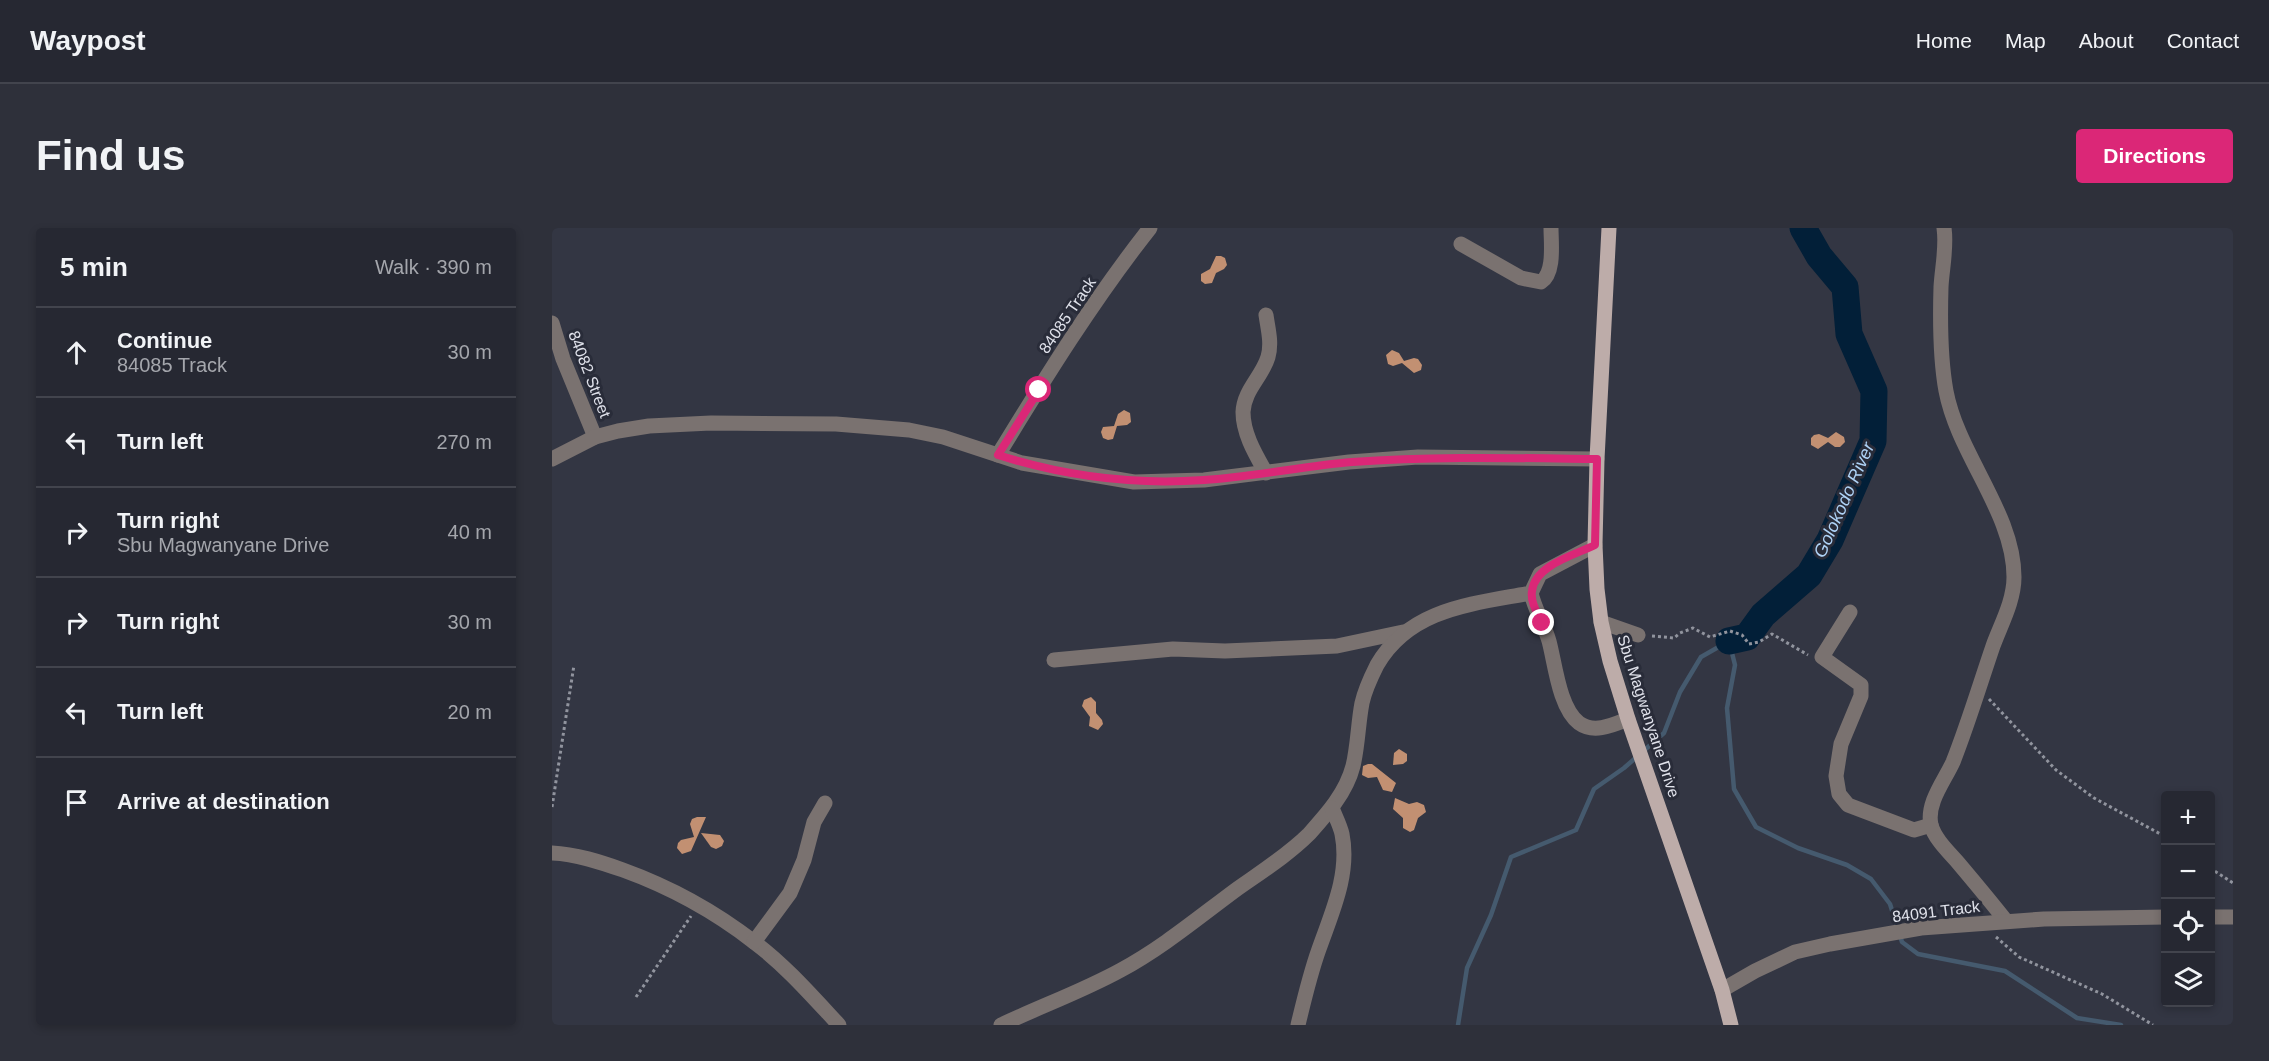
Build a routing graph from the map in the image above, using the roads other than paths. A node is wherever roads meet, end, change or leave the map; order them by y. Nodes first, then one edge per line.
1 (1150, 228) edge
2 (1551, 228) edge
3 (1610, 228) edge
4 (1944, 228) edge
5 (1461, 244) dead end
6 (1266, 315) dead end
7 (552, 323) edge
8 (595, 438) junction
9 (998, 455) junction
10 (552, 459) edge
11 (1597, 459) junction
12 (1266, 473) junction
13 (1595, 545) junction
14 (1531, 593) junction
15 (1850, 612) dead end
16 (1601, 622) junction
17 (1404, 632) junction
18 (1638, 635) road end
19 (1054, 660) dead end
20 (1630, 725) junction
21 (825, 803) dead end
22 (1332, 808) junction
23 (1931, 825) junction
24 (552, 853) edge
25 (2161, 917) edge
26 (2215, 917) edge
27 (2233, 917) edge
28 (2006, 921) junction
29 (754, 942) junction
30 (1722, 990) junction
31 (838, 1025) edge
32 (1001, 1025) edge
33 (1298, 1025) edge
34 (1731, 1025) edge

1 - 9 street, 84085 Track
2 - 5 street
3 - 11 main road, Sbu Magwanyane Drive
4 - 23 street
6 - 12 street
7 - 8 street, 84082 Street
8 - 9 street
8 - 10 street
9 - 12 street
11 - 12 street
11 - 13 main road, Sbu Magwanyane Drive
13 - 14 street
13 - 16 main road, Sbu Magwanyane Drive
14 - 17 street
14 - 20 street
15 - 23 street
16 - 18 street
16 - 20 main road, Sbu Magwanyane Drive
17 - 19 street
17 - 22 street
20 - 30 main road, Sbu Magwanyane Drive
21 - 29 street
22 - 32 street
22 - 33 street
23 - 28 street
24 - 29 street
25 - 28 street, 84091 Track
26 - 27 street
28 - 30 street, 84091 Track
29 - 31 street
30 - 34 main road, Sbu Magwanyane Drive

